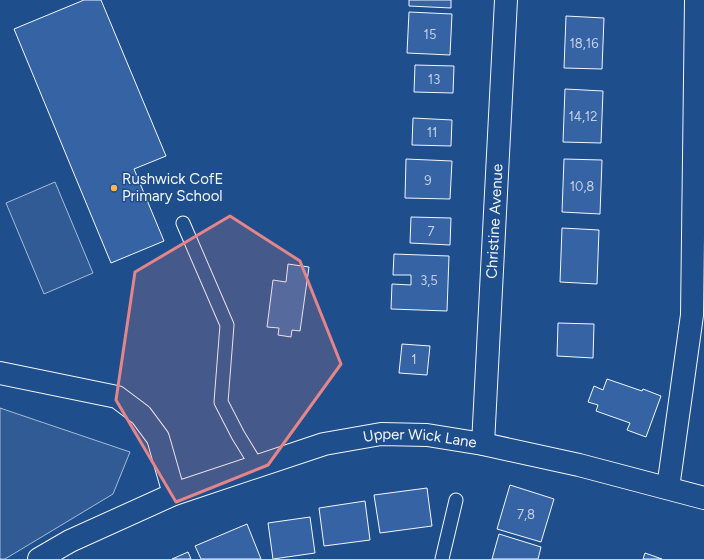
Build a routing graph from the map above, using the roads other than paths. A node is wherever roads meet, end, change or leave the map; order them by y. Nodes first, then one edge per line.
1 (506, 0) edge
2 (696, 0) edge
3 (183, 223) dead end
4 (698, 307) edge
5 (0, 373) edge
6 (483, 444) junction
7 (257, 466) junction
8 (668, 488) junction
9 (174, 494) junction
10 (704, 498) edge
11 (456, 500) dead end
12 (39, 559) edge
13 (442, 559) edge

1 - 6 street, Christine Avenue
2 - 4 street
3 - 7 lane
4 - 8 street
5 - 9 street
6 - 7 street, Upper Wick Lane
6 - 8 street, Upper Wick Lane
7 - 9 street, Upper Wick Lane
8 - 10 street, Upper Wick Lane
9 - 12 street, Upper Wick Lane
11 - 13 lane

